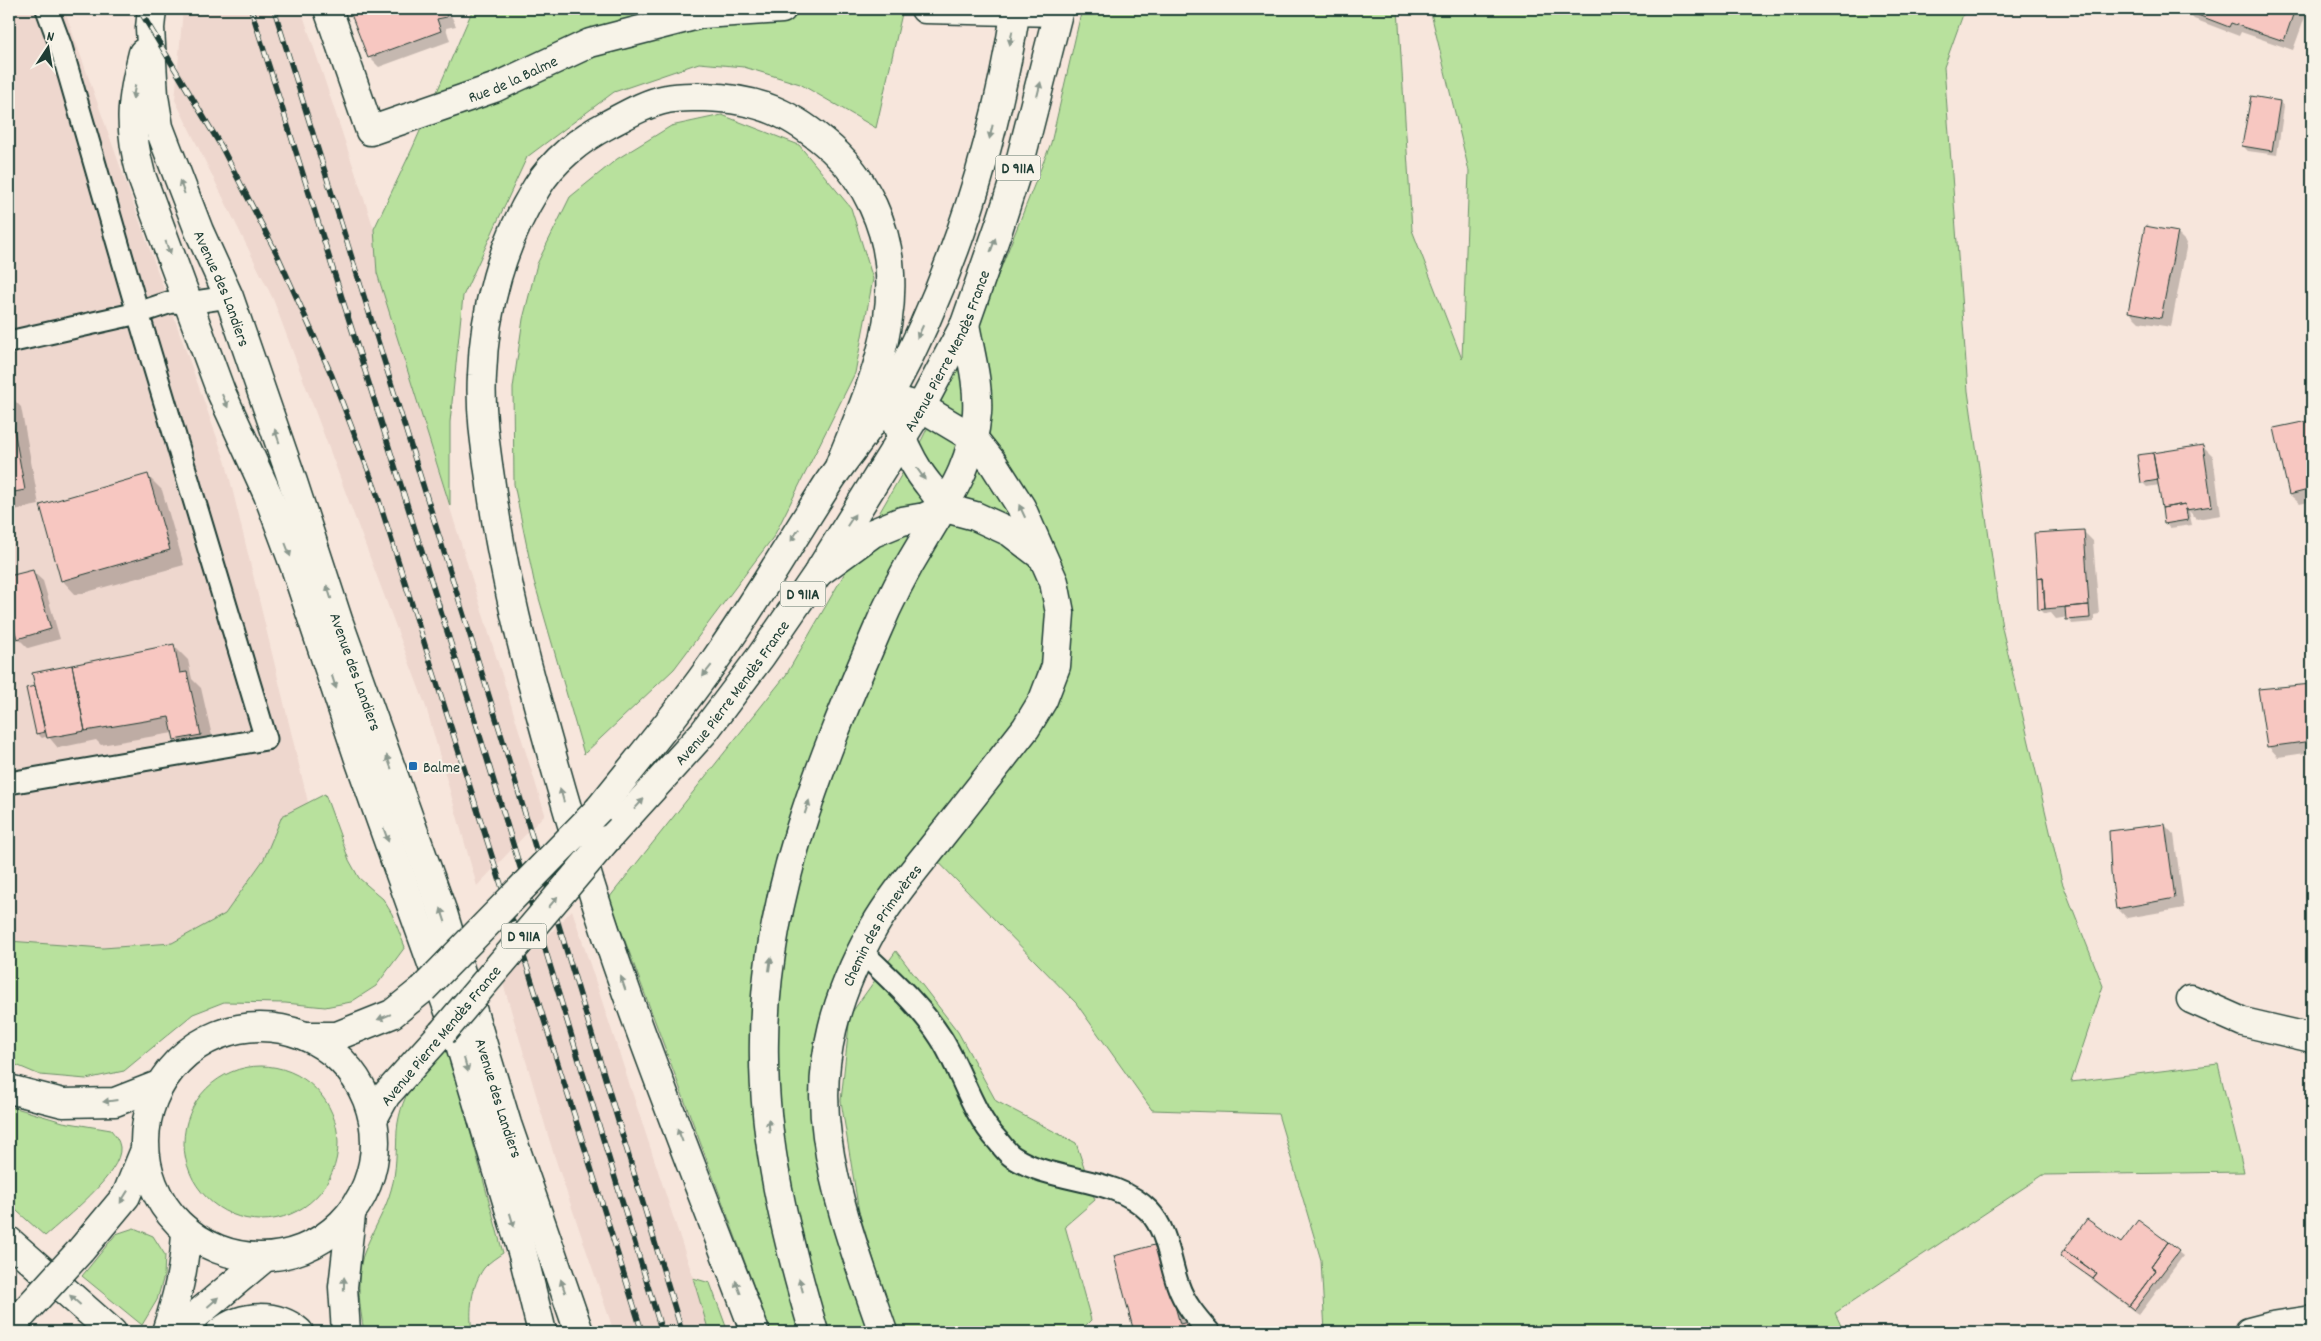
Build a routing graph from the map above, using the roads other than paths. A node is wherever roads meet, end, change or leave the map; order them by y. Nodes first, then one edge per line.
1 (48, 9) edge
2 (328, 9) edge
3 (782, 9) edge
4 (925, 9) edge
5 (1016, 10) edge
6 (1058, 10) edge
7 (151, 18) edge
8 (229, 297) junction
9 (188, 303) junction
10 (138, 312) junction
11 (965, 324) junction
12 (9, 342) edge
13 (888, 398) junction
14 (921, 406) junction
15 (901, 438) junction
16 (974, 438) junction
17 (840, 464) junction
18 (945, 508) junction
19 (1042, 556) junction
20 (818, 573) junction
21 (9, 783) edge
22 (862, 952) junction
23 (2191, 999) dead end
24 (307, 1036) junction
25 (2312, 1038) edge
26 (156, 1086) junction
27 (9, 1089) edge
28 (374, 1117) junction
29 (144, 1152) junction
30 (351, 1216) junction
31 (186, 1230) junction
32 (9, 1241) edge
33 (263, 1258) junction
34 (9, 1318) edge
35 (2312, 1320) edge
36 (9, 1329) edge
37 (23, 1332) edge
38 (112, 1332) edge
39 (166, 1332) edge
40 (176, 1332) edge
41 (220, 1332) edge
42 (299, 1332) edge
43 (346, 1332) edge
44 (542, 1332) edge
45 (579, 1332) edge
46 (755, 1332) edge
47 (814, 1332) edge
48 (883, 1332) edge
49 (1208, 1332) edge
50 (2249, 1332) edge

1 - 10 lane
2 - 3 main road, Rue de la Balme
4 - 5 main road
5 - 6 main road
5 -> 13 main road, Avenue Pierre Mendès France / D 911A
11 -> 6 main road, Avenue Pierre Mendès France / D 911A
8 -> 7 main road, Avenue des Landiers
7 -> 9 main road
8 - 9 lane
45 -> 8 main road, Avenue des Landiers
9 - 10 lane
9 -> 44 main road
10 - 12 lane
10 - 21 lane
11 - 14 main road, Avenue Pierre Mendès France / D 911A
11 - 16 main road
13 - 14 main road, Chemin des Primevères
13 - 15 main road
13 - 17 main road, Avenue Pierre Mendès France / D 911A
14 - 15 main road, Avenue Pierre Mendès France / D 911A
14 - 16 main road, Chemin des Primevères
15 -> 18 main road
20 -> 15 main road, Avenue Pierre Mendès France / D 911A
16 - 18 main road
19 -> 16 main road, Chemin des Primevères
17 -> 24 main road, Avenue Pierre Mendès France / D 911A, bridge
46 -> 17 main road
18 - 19 main road, Chemin des Primevères
18 - 20 main road
47 -> 18 main road
19 - 22 main road, Chemin des Primevères
28 -> 20 main road, Avenue Pierre Mendès France / D 911A, bridge
22 - 48 main road, Chemin des Primevères
22 - 49 lane
23 - 25 main road
24 - 26 main road
24 - 28 main road
26 -> 27 main road
26 - 29 main road
28 - 30 main road
29 - 31 main road
29 -> 36 main road, bridge
30 - 33 main road
43 -> 30 main road
31 - 33 main road
31 - 39 main road
38 -> 32 main road
40 -> 33 main road
34 - 37 main road
35 - 50 main road
41 - 42 main road

